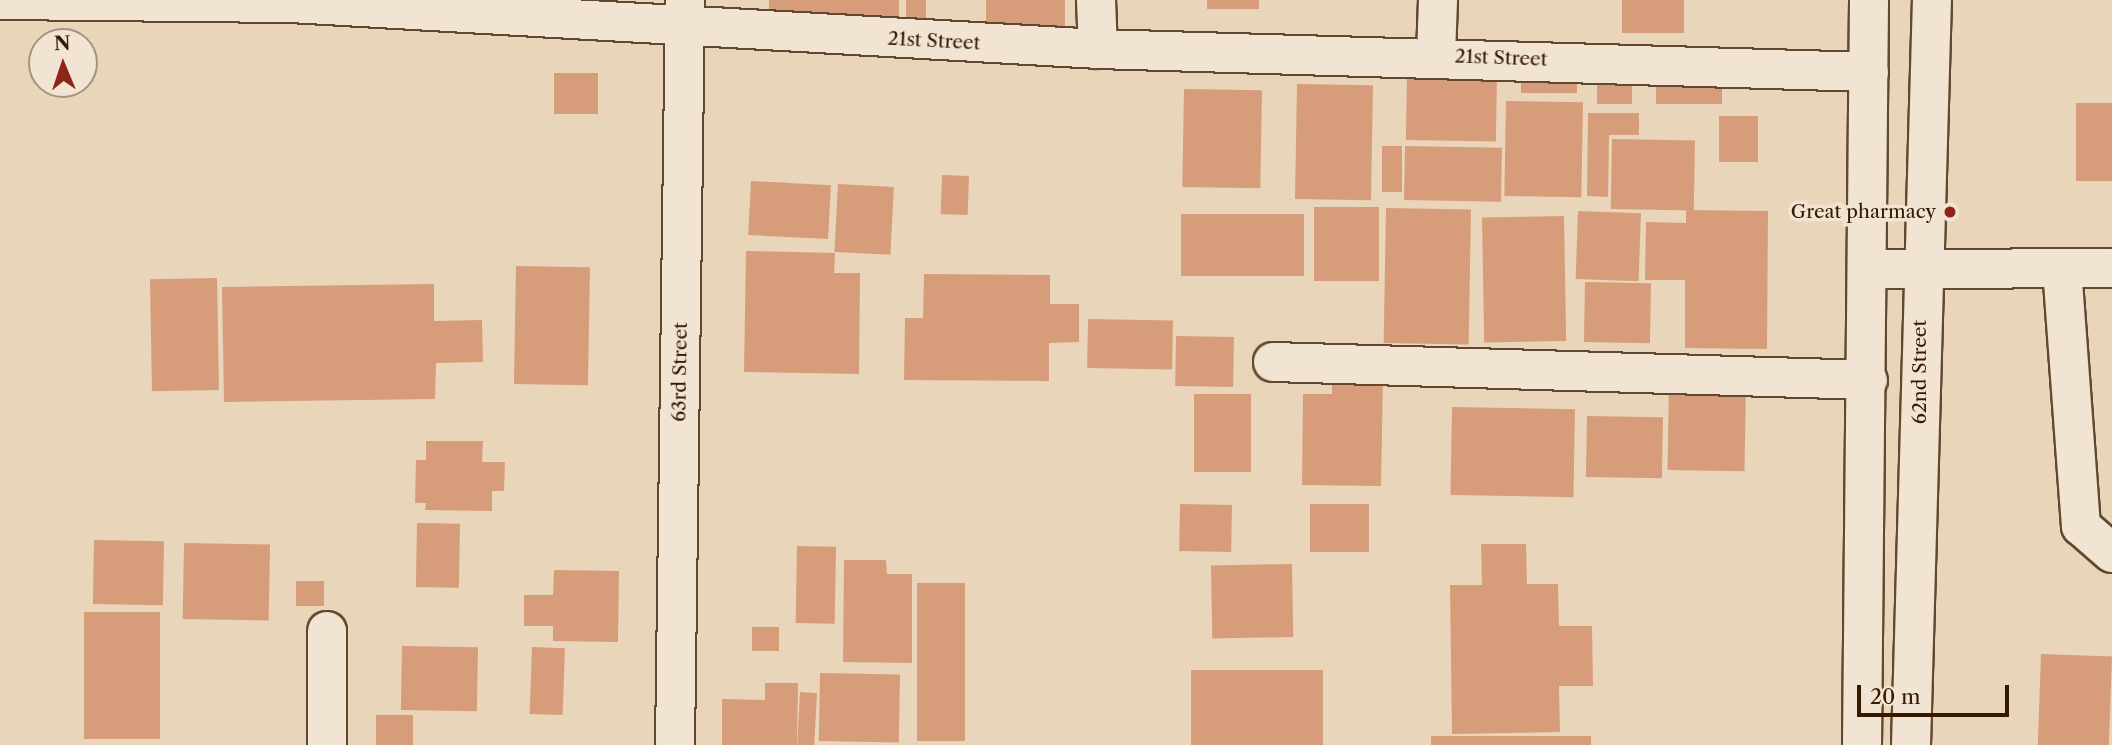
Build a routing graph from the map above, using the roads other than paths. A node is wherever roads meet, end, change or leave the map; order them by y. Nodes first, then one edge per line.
1 (0, 0) edge
2 (1097, 0) edge
3 (1438, 0) edge
4 (1870, 0) edge
5 (1932, 0) edge
6 (290, 2) edge
7 (684, 15) edge
8 (1098, 49) junction
9 (1436, 55) junction
10 (1869, 72) junction
11 (1921, 268) junction
12 (2062, 268) junction
13 (2112, 268) edge
14 (1869, 269) junction
15 (1273, 362) dead end
16 (1868, 380) junction
17 (2112, 553) edge
18 (327, 631) dead end
19 (327, 745) edge
20 (675, 745) edge
21 (1862, 745) edge
22 (1911, 745) edge

1 - 6 street, 21st Street
2 - 8 street
3 - 9 street
4 - 10 street
5 - 11 street, 62nd Street
6 - 7 street, 21st Street
7 - 8 street, 21st Street
7 - 20 street, 63rd Street
8 - 9 street, 21st Street
9 - 10 street, 21st Street
10 - 14 street
11 - 12 street
11 - 14 street
11 - 22 street, 62nd Street
12 - 13 street
12 - 17 street
14 - 16 street
15 - 16 street
16 - 21 street
18 - 19 street

